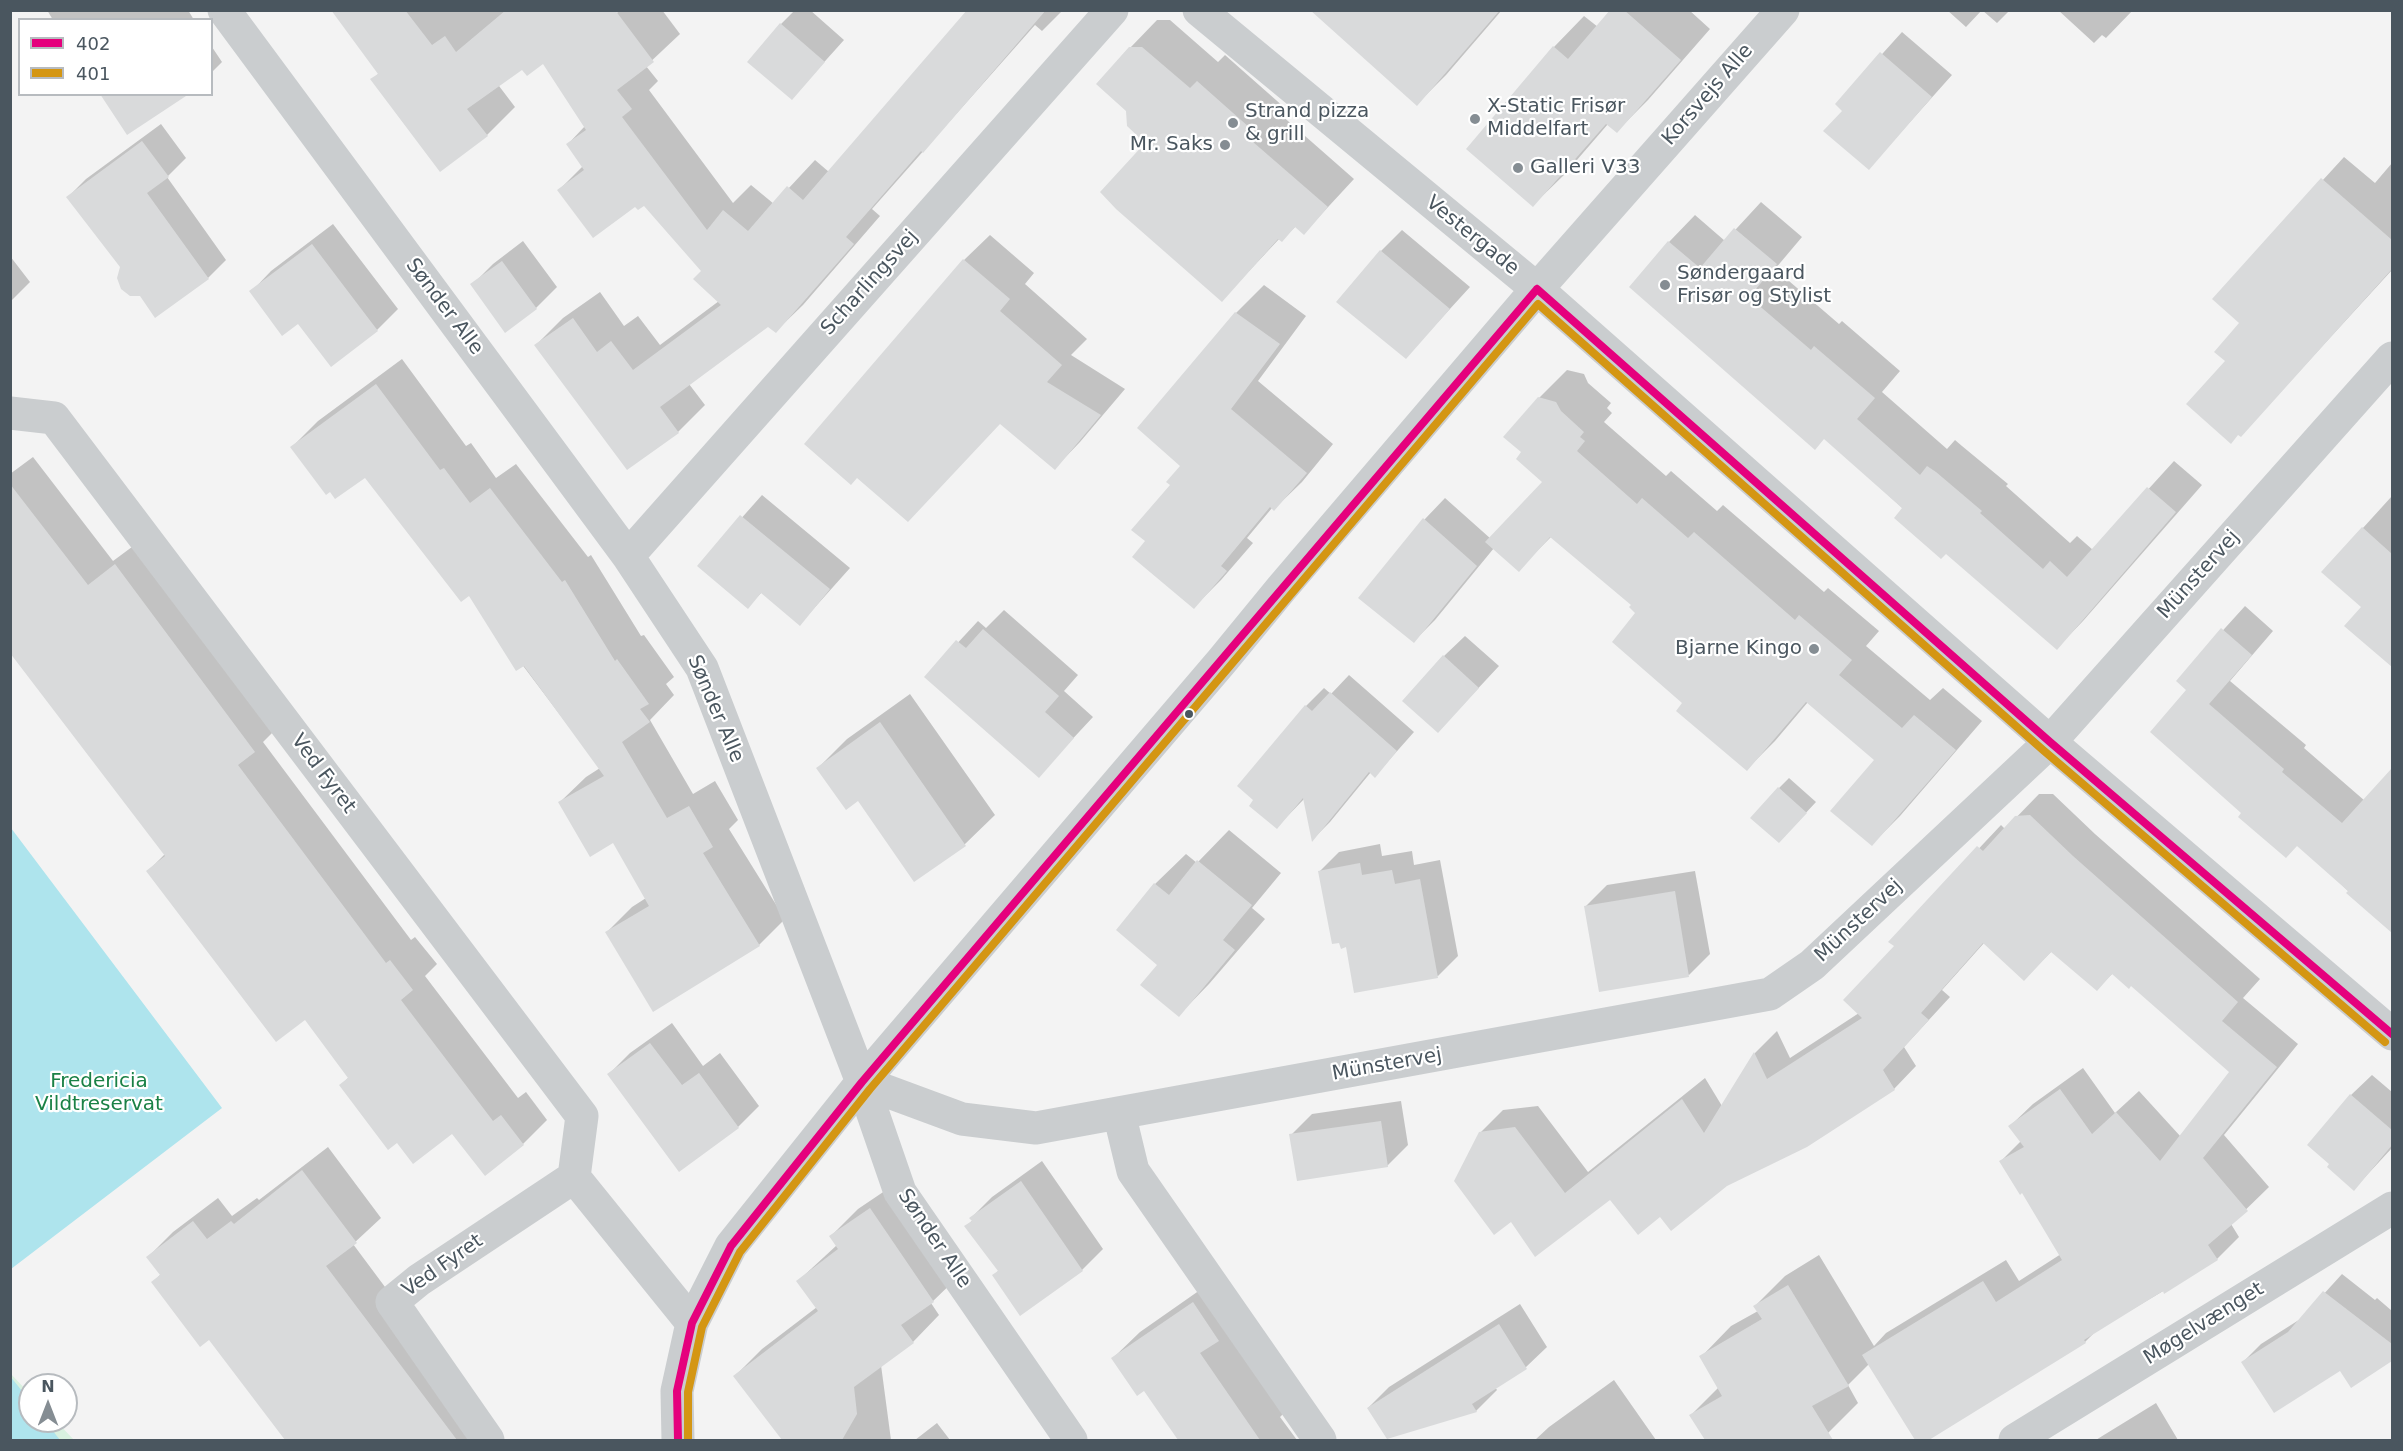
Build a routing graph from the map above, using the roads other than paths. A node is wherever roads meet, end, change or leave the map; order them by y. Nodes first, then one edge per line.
1 (224, 10) edge
2 (1112, 10) edge
3 (1199, 10) edge
4 (1783, 10) edge
5 (1537, 289) junction
6 (2392, 358) edge
7 (10, 413) edge
8 (628, 556) junction
9 (2050, 742) junction
10 (2392, 1034) edge
11 (862, 1082) junction
12 (1119, 1113) junction
13 (574, 1177) junction
14 (2392, 1208) edge
15 (692, 1323) junction
16 (488, 1440) edge
17 (678, 1440) edge
18 (1071, 1440) edge
19 (1320, 1440) edge
20 (2015, 1440) edge

1 - 8 street, Sønder Alle
2 - 8 street, Scharlingsvej
3 - 5 street, Vestergade
4 - 5 street, Korsvejs Alle
5 - 9 street, Vestergade
5 - 11 street, Korsvejs Alle
6 - 9 street, Münstervej
7 - 13 street, Ved Fyret
8 - 11 street, Sønder Alle
9 - 10 street, Vestergade
9 - 12 street, Münstervej
11 - 12 street, Münstervej
11 - 15 street, Korsvejs Alle
11 - 18 street, Sønder Alle
12 - 19 street
13 - 15 street
13 - 16 street, Ved Fyret
14 - 20 street, Møgelvænget
15 - 17 street, Korsvejs Alle

